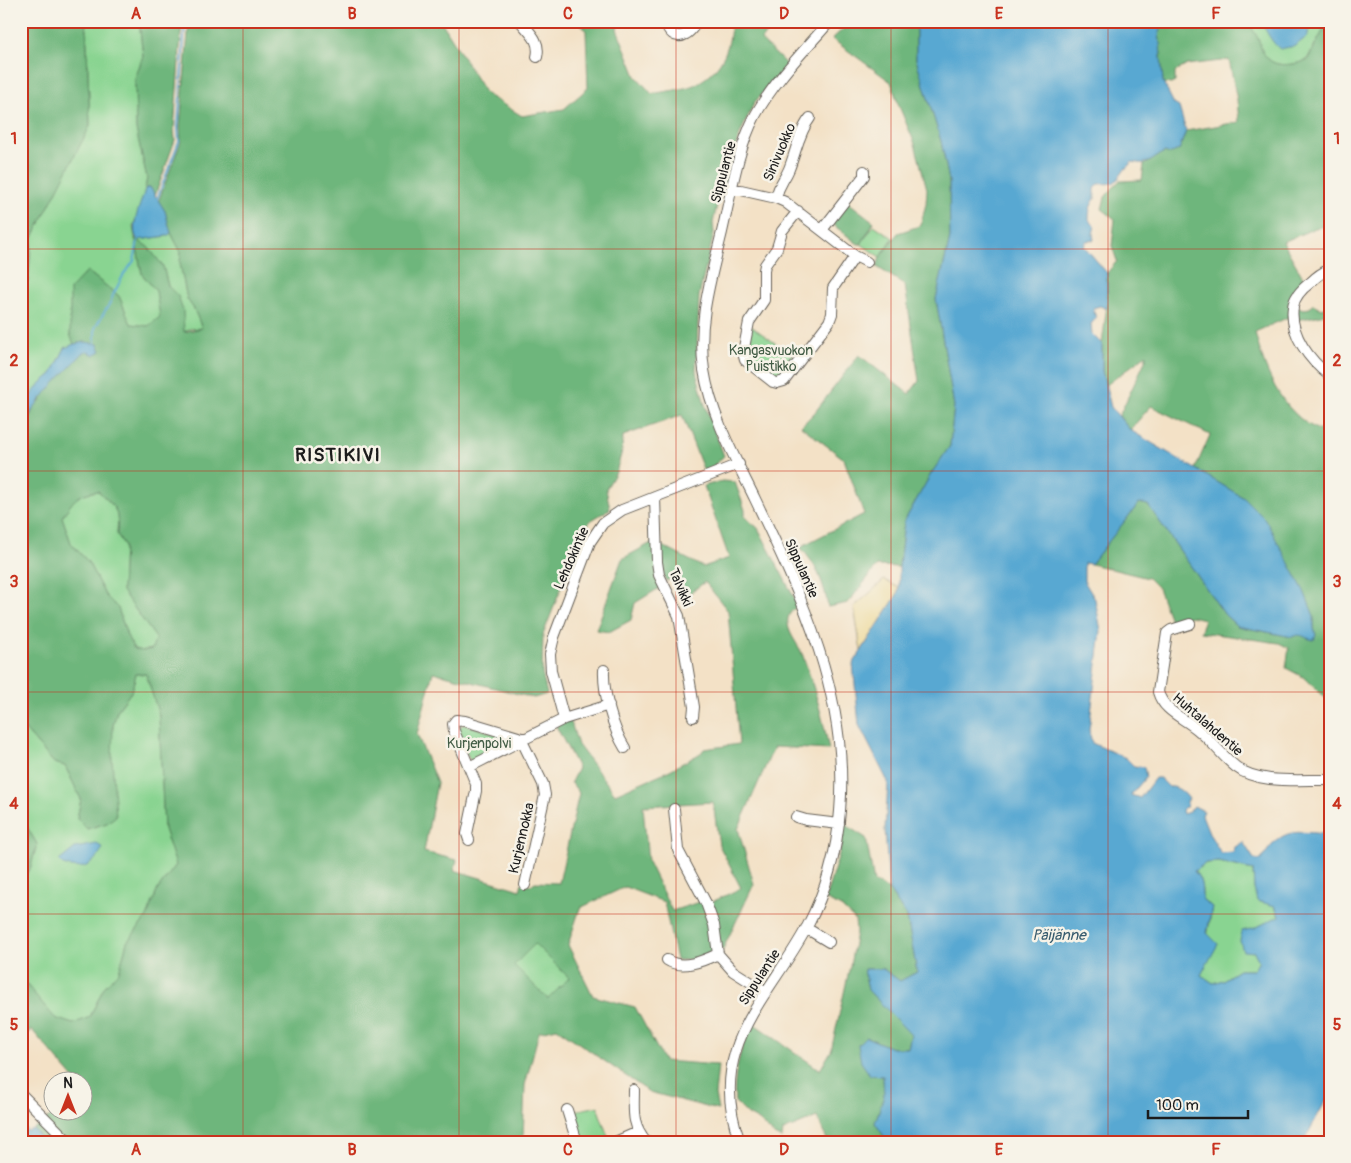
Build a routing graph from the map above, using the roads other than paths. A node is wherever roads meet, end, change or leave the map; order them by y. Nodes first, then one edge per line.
1 (520, 21) edge
2 (666, 21) edge
3 (697, 21) edge
4 (830, 21) edge
5 (537, 57) dead end
6 (810, 118) dead end
7 (864, 171) dead end
8 (732, 188) junction
9 (776, 198) junction
10 (798, 211) junction
11 (822, 230) junction
12 (855, 256) junction
13 (867, 262) dead end
14 (1330, 269) edge
15 (1330, 376) edge
16 (739, 464) junction
17 (655, 497) junction
18 (1190, 624) dead end
19 (604, 670) dead end
20 (609, 705) junction
21 (693, 717) dead end
22 (564, 719) junction
23 (523, 740) junction
24 (625, 748) dead end
25 (470, 767) junction
26 (1330, 780) edge
27 (674, 809) dead end
28 (796, 817) dead end
29 (839, 824) junction
30 (469, 840) dead end
31 (525, 886) dead end
32 (806, 928) junction
33 (829, 942) dead end
34 (718, 954) junction
35 (666, 960) dead end
36 (766, 992) junction
37 (634, 1090) dead end
38 (21, 1094) edge
39 (568, 1110) dead end
40 (638, 1132) junction
41 (69, 1142) edge
42 (577, 1142) edge
43 (615, 1142) edge
44 (646, 1142) edge
45 (740, 1142) edge

1 - 5 street
2 - 3 street
4 - 8 street, Sippulantie
6 - 9 street, Sinivuokko
7 - 11 street
8 - 9 street
8 - 16 street, Sippulantie
9 - 10 street
10 - 11 street
10 - 12 street
11 - 12 street
12 - 13 street
14 - 15 street
16 - 17 street, Lehdokintie
16 - 29 street, Sippulantie
17 - 21 street, Talvikki
17 - 22 street, Lehdokintie
18 - 26 street, Huhtalahdentie
19 - 20 street
20 - 22 street
20 - 24 street
22 - 23 street
23 - 25 street
23 - 25 street
23 - 31 street, Kurjennokka
25 - 30 street
27 - 34 street
28 - 29 street
29 - 32 street, Sippulantie
32 - 33 street
32 - 36 street, Sippulantie
34 - 35 street
34 - 36 street
36 - 45 street, Sippulantie
37 - 40 street
38 - 41 street
39 - 42 street
40 - 43 street
40 - 44 street

